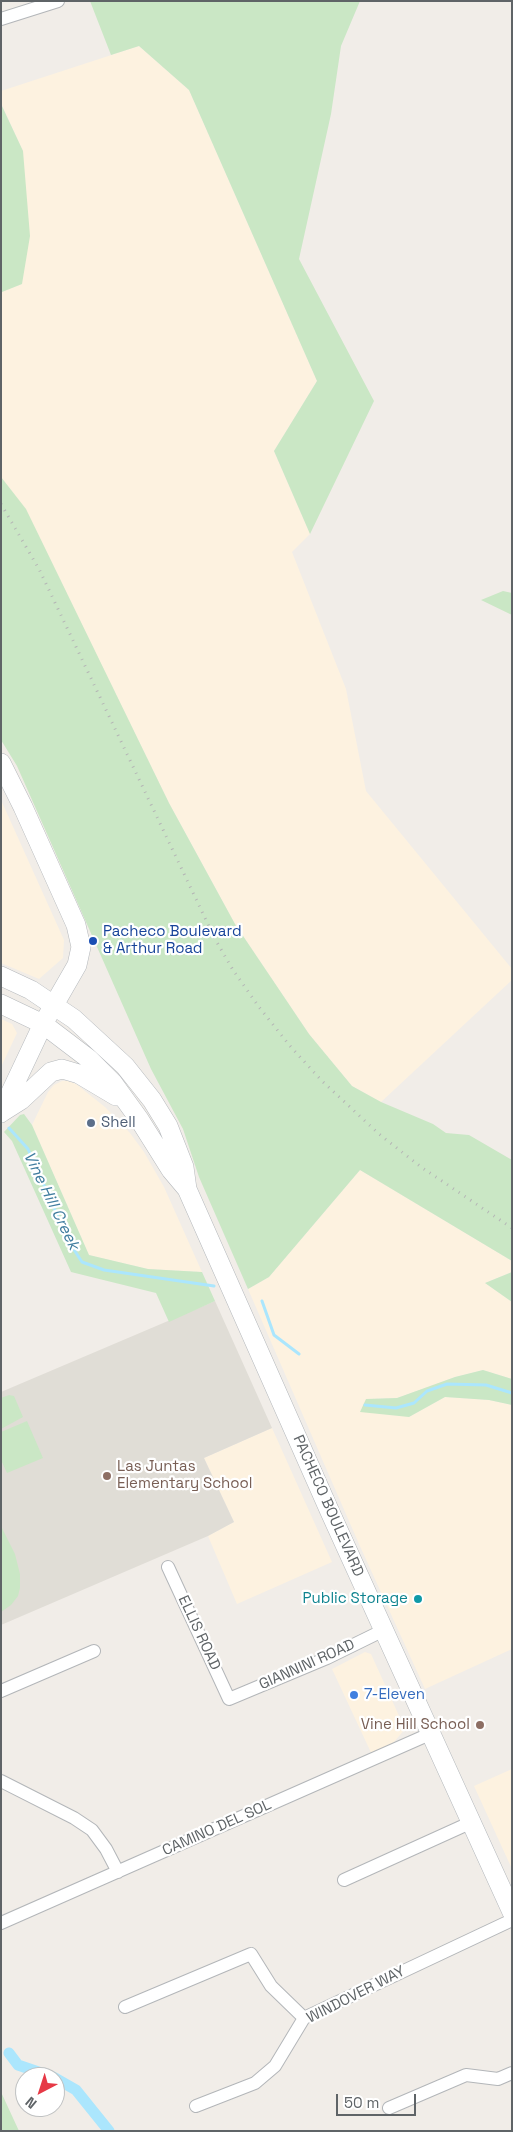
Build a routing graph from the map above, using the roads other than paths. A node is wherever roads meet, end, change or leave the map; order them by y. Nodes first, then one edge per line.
1 (58, 1) edge
2 (1, 18) edge
3 (1, 763) edge
4 (1, 976) edge
5 (1, 1004) edge
6 (54, 1005) junction
7 (43, 1024) junction
8 (125, 1101) junction
9 (2, 1113) edge
10 (187, 1189) junction
11 (168, 1567) dead end
12 (384, 1630) junction
13 (94, 1651) dead end
14 (1, 1692) edge
15 (230, 1699) joint
16 (432, 1733) junction
17 (1, 1781) edge
18 (472, 1822) junction
19 (118, 1872) junction
20 (344, 1880) dead end
21 (1, 1910) edge
22 (512, 1912) edge
23 (7, 1920) edge
24 (512, 1920) edge
25 (126, 2007) dead end
26 (304, 2018) junction
27 (512, 2073) edge
28 (196, 2106) dead end
29 (389, 2108) dead end

1 - 2 street
3 - 6 main road
4 - 6 main road, PACHECO BOULEVARD
5 - 7 main road, PACHECO BOULEVARD
6 - 7 main road
6 - 10 main road, PACHECO BOULEVARD
7 - 8 main road, PACHECO BOULEVARD
7 - 9 main road
8 - 9 main road
8 - 10 main road, PACHECO BOULEVARD
10 - 12 main road, PACHECO BOULEVARD
11 - 15 street, ELLIS ROAD
12 - 15 street, GIANNINI ROAD
12 - 16 main road, PACHECO BOULEVARD
13 - 14 street
16 - 18 main road, PACHECO BOULEVARD
16 - 19 street, CAMINO DEL SOL
17 - 19 street
18 - 20 street
18 - 22 main road, PACHECO BOULEVARD
19 - 23 street, CAMINO DEL SOL
21 - 23 street
24 - 26 street, WINDOVER WAY
25 - 26 street
26 - 28 street, WINDOVER WAY
27 - 29 street

